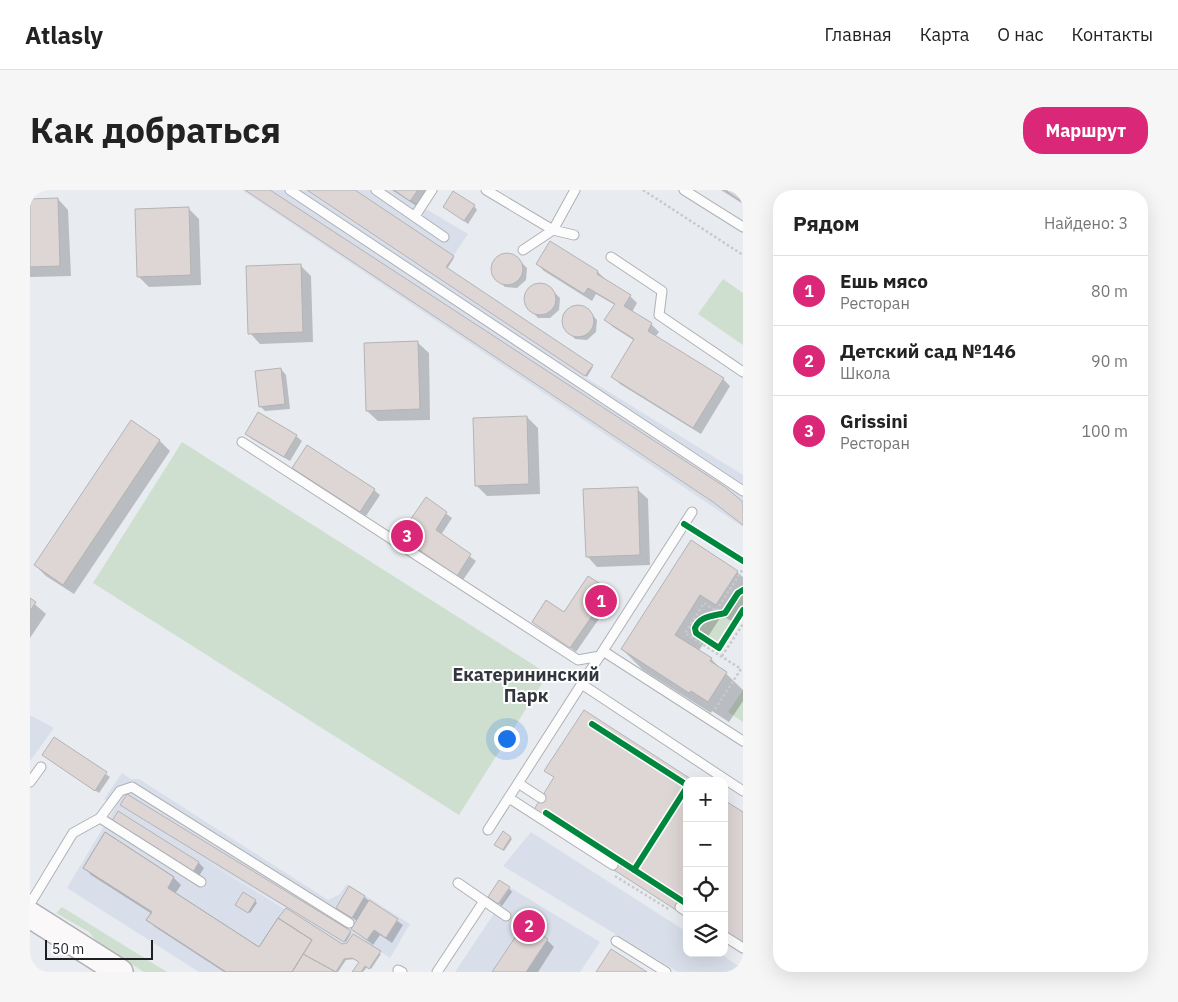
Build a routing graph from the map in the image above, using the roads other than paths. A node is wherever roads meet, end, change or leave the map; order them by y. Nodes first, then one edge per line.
1 (290, 190) edge
2 (376, 190) edge
3 (432, 190) edge
4 (486, 190) edge
5 (575, 190) edge
6 (684, 190) edge
7 (414, 216) junction
8 (743, 227) edge
9 (553, 230) junction
10 (574, 235) dead end
11 (444, 237) dead end
12 (523, 250) dead end
13 (611, 257) dead end
14 (743, 372) edge
15 (242, 442) dead end
16 (743, 491) edge
17 (692, 512) dead end
18 (601, 654) junction
19 (583, 685) junction
20 (743, 741) edge
21 (41, 767) dead end
22 (30, 782) edge
23 (518, 783) junction
24 (743, 791) edge
25 (509, 798) junction
26 (541, 798) dead end
27 (100, 818) junction
28 (488, 830) dead end
29 (613, 870) road end
30 (201, 882) dead end
31 (458, 883) dead end
32 (484, 901) junction
33 (30, 904) edge
34 (30, 915) edge
35 (506, 916) dead end
36 (349, 923) dead end
37 (728, 939) edge
38 (616, 941) dead end
39 (743, 948) edge
40 (120, 972) edge
41 (437, 972) edge
42 (666, 972) edge

1 - 16 lane
2 - 7 lane
3 - 7 lane
4 - 9 lane
5 - 9 lane
6 - 8 lane
7 - 11 lane
9 - 10 lane
9 - 12 lane
13 - 14 lane
15 - 18 lane
17 - 18 lane
18 - 19 lane
18 - 20 lane
19 - 23 lane
19 - 24 lane
21 - 22 lane
23 - 25 lane
23 - 26 lane
25 - 28 lane
25 - 29 lane
27 - 30 lane
27 - 33 lane
27 - 36 lane
31 - 32 lane
32 - 35 lane
32 - 41 lane
34 - 40 main road
37 - 39 lane
38 - 42 lane

